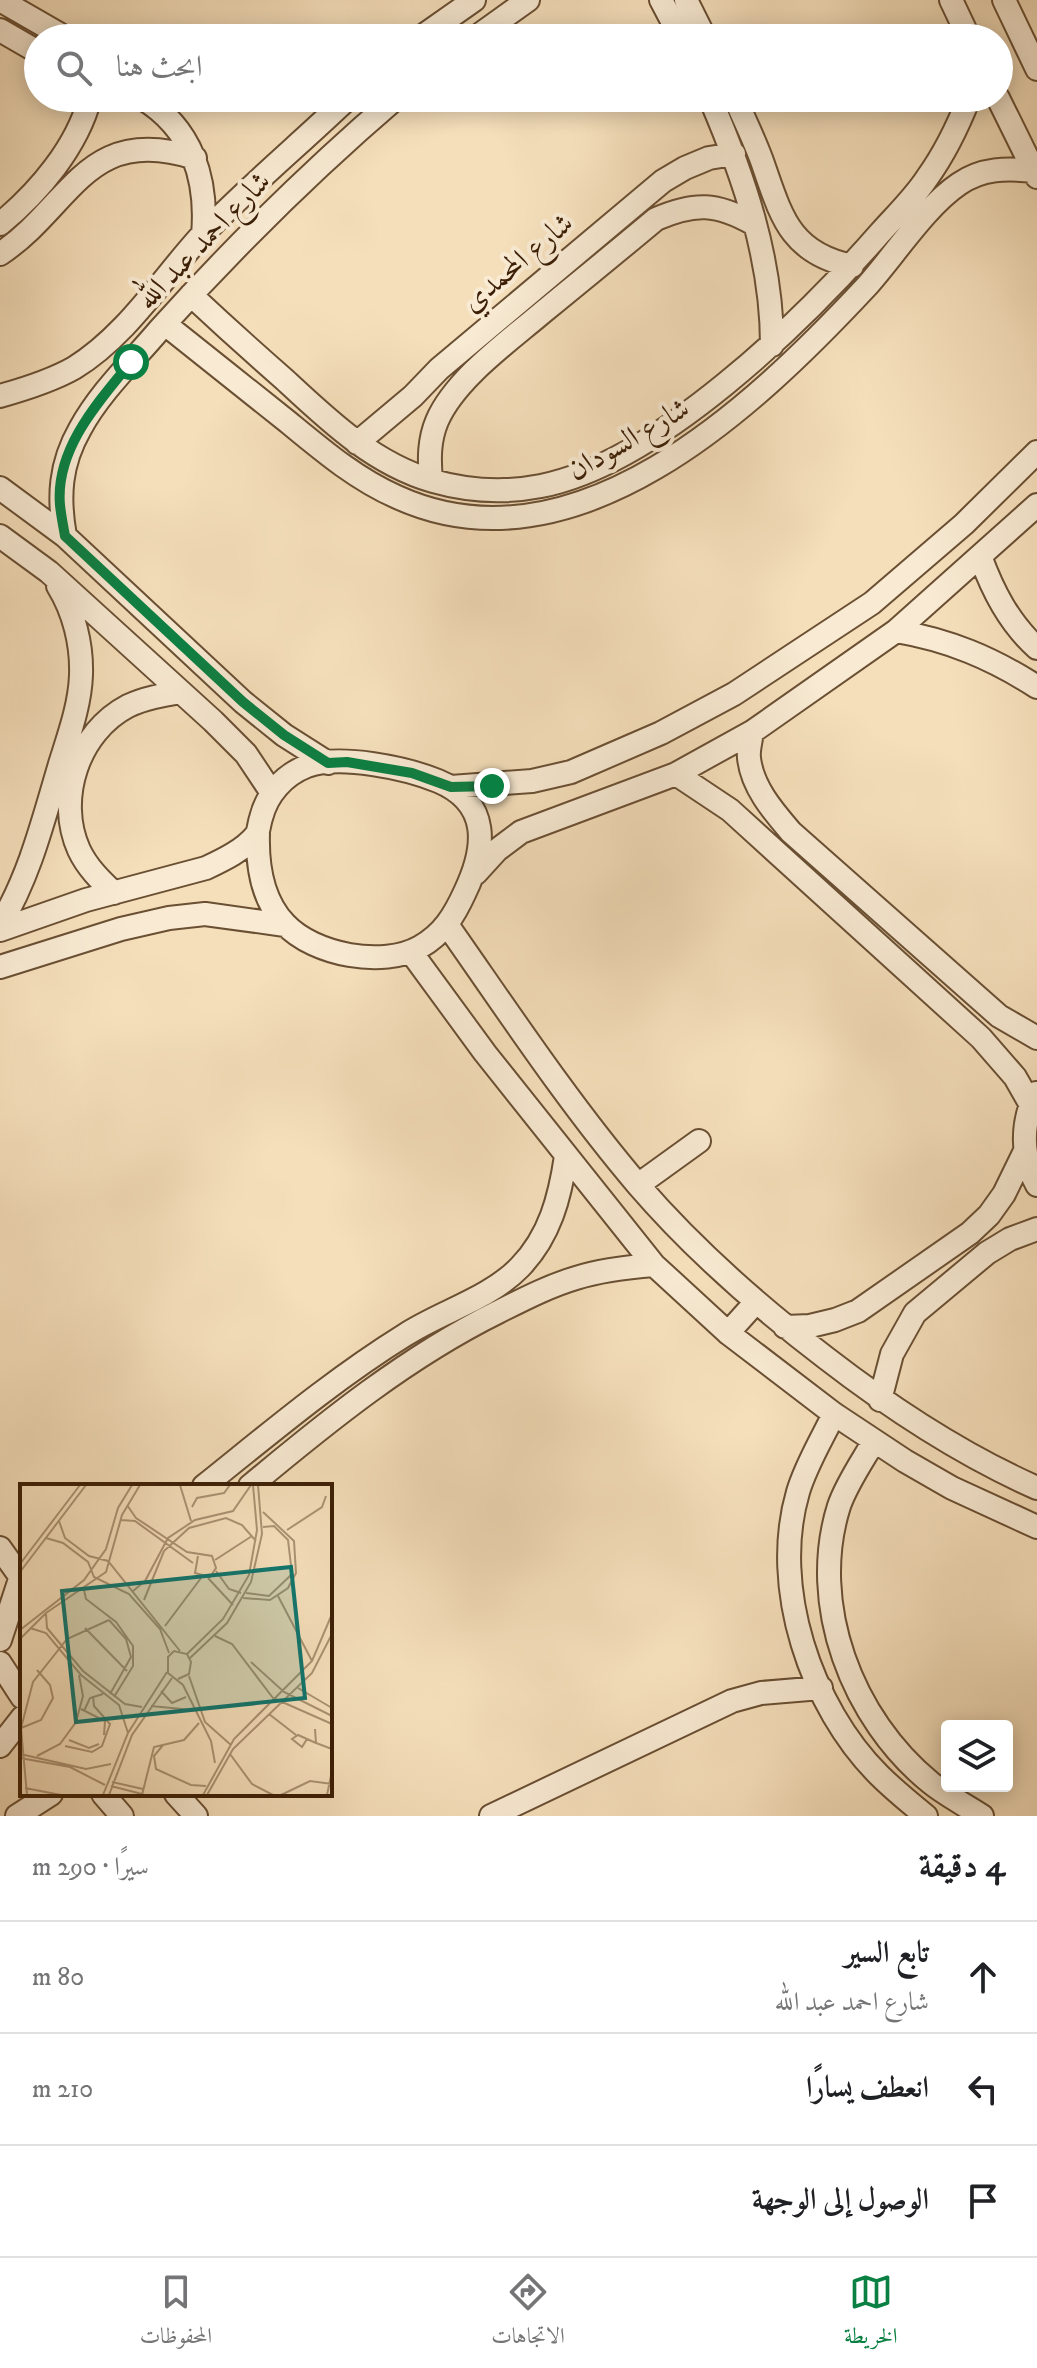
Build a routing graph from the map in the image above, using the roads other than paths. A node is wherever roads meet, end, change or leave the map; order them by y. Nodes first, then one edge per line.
1 (0, 0) edge
2 (474, 0) edge
3 (528, 0) edge
4 (661, 0) edge
5 (686, 0) edge
6 (951, 0) edge
7 (1004, 0) edge
8 (42, 24) edge
9 (440, 24) edge
10 (495, 24) edge
11 (674, 24) edge
12 (698, 24) edge
13 (962, 24) edge
14 (0, 30) edge
15 (24, 44) edge
16 (1034, 57) edge
17 (86, 112) edge
18 (163, 112) edge
19 (333, 112) edge
20 (380, 112) edge
21 (716, 112) edge
22 (741, 112) edge
23 (963, 112) edge
24 (1005, 112) edge
25 (734, 154) junction
26 (195, 158) junction
27 (1035, 174) edge
28 (0, 224) edge
29 (754, 224) junction
30 (203, 235) junction
31 (0, 254) edge
32 (852, 266) junction
33 (191, 295) junction
34 (165, 324) junction
35 (772, 345) junction
36 (0, 396) edge
37 (357, 443) junction
38 (1037, 452) edge
39 (431, 480) junction
40 (0, 488) edge
41 (1037, 505) edge
42 (0, 536) edge
43 (65, 536) junction
44 (980, 556) junction
45 (49, 572) junction
46 (896, 631) junction
47 (1037, 648) edge
48 (1037, 687) edge
49 (181, 692) junction
50 (752, 732) junction
51 (328, 763) junction
52 (676, 774) junction
53 (451, 787) junction
54 (272, 793) junction
55 (258, 833) junction
56 (472, 877) junction
57 (114, 893) junction
58 (285, 925) junction
59 (448, 926) junction
60 (0, 928) edge
61 (411, 952) junction
62 (0, 967) edge
63 (1037, 1038) edge
64 (1034, 1098) edge
65 (699, 1141) dead end
66 (1025, 1151) junction
67 (566, 1156) junction
68 (638, 1185) junction
69 (1037, 1185) edge
70 (1037, 1229) edge
71 (654, 1265) junction
72 (755, 1303) junction
73 (785, 1327) junction
74 (728, 1333) junction
75 (880, 1400) junction
76 (834, 1414) junction
77 (874, 1441) junction
78 (1012, 1477) junction
79 (206, 1484) edge
80 (252, 1484) edge
81 (1037, 1488) edge
82 (994, 1507) junction
83 (1037, 1527) edge
84 (11, 1565) edge
85 (0, 1640) edge
86 (0, 1663) edge
87 (821, 1688) junction
88 (20, 1694) edge
89 (20, 1721) edge
90 (20, 1745) edge
91 (0, 1748) edge
92 (47, 1796) edge
93 (105, 1796) edge
94 (178, 1796) edge
95 (17, 1816) edge
96 (122, 1816) edge
97 (196, 1816) edge
98 (491, 1816) edge
99 (926, 1816) edge
100 (982, 1816) edge

1 - 8 street
2 - 9 street
3 - 10 street
4 - 11 street
5 - 12 street
6 - 13 street
7 - 16 street
14 - 15 street
17 - 28 street
18 - 26 street
19 - 30 street, شارع احمد عبد الله
20 - 33 street, شارع احمد عبد الله
21 - 25 street
22 - 32 street
23 - 32 street, شارع السودان
24 - 27 street
25 - 29 street
25 - 37 street, شارع المحمدي
26 - 30 street
26 - 31 street
27 - 34 street, شارع السودان
29 - 35 street
29 - 39 street, شارع المحمدي
30 - 36 street, شارع احمد عبد الله
32 - 35 street, شارع السودان
33 - 34 street, شارع احمد عبد الله
33 - 37 street, شارع السودان
34 - 43 street, شارع احمد عبد الله
35 - 39 street, شارع السودان
37 - 39 street, شارع السودان
38 - 53 street
40 - 43 street
41 - 44 street
42 - 45 street
43 - 51 street
44 - 46 street
44 - 47 street
45 - 49 street
45 - 60 street
46 - 48 street
46 - 50 street
49 - 54 street
49 - 57 street
50 - 52 street
50 - 63 street
51 - 53 street
51 - 54 street
52 - 56 street
52 - 64 street
53 - 56 street
54 - 55 street
55 - 57 street
55 - 58 street
56 - 59 street
57 - 60 street
58 - 61 street
58 - 62 street
59 - 61 street
59 - 68 street
61 - 67 street
64 - 66 street
65 - 68 street
66 - 69 street
66 - 73 street
67 - 71 street
67 - 79 street
68 - 72 street
70 - 75 street
71 - 74 street
71 - 80 street
72 - 73 street
72 - 74 street
73 - 75 street
74 - 76 street
75 - 78 street
76 - 77 street
76 - 87 street
77 - 82 street
77 - 100 street
78 - 81 street
78 - 82 street
82 - 83 street
84 - 85 street
86 - 88 street
87 - 98 street
87 - 99 street
89 - 91 street
90 - 91 street
92 - 95 street
93 - 96 street
94 - 97 street

